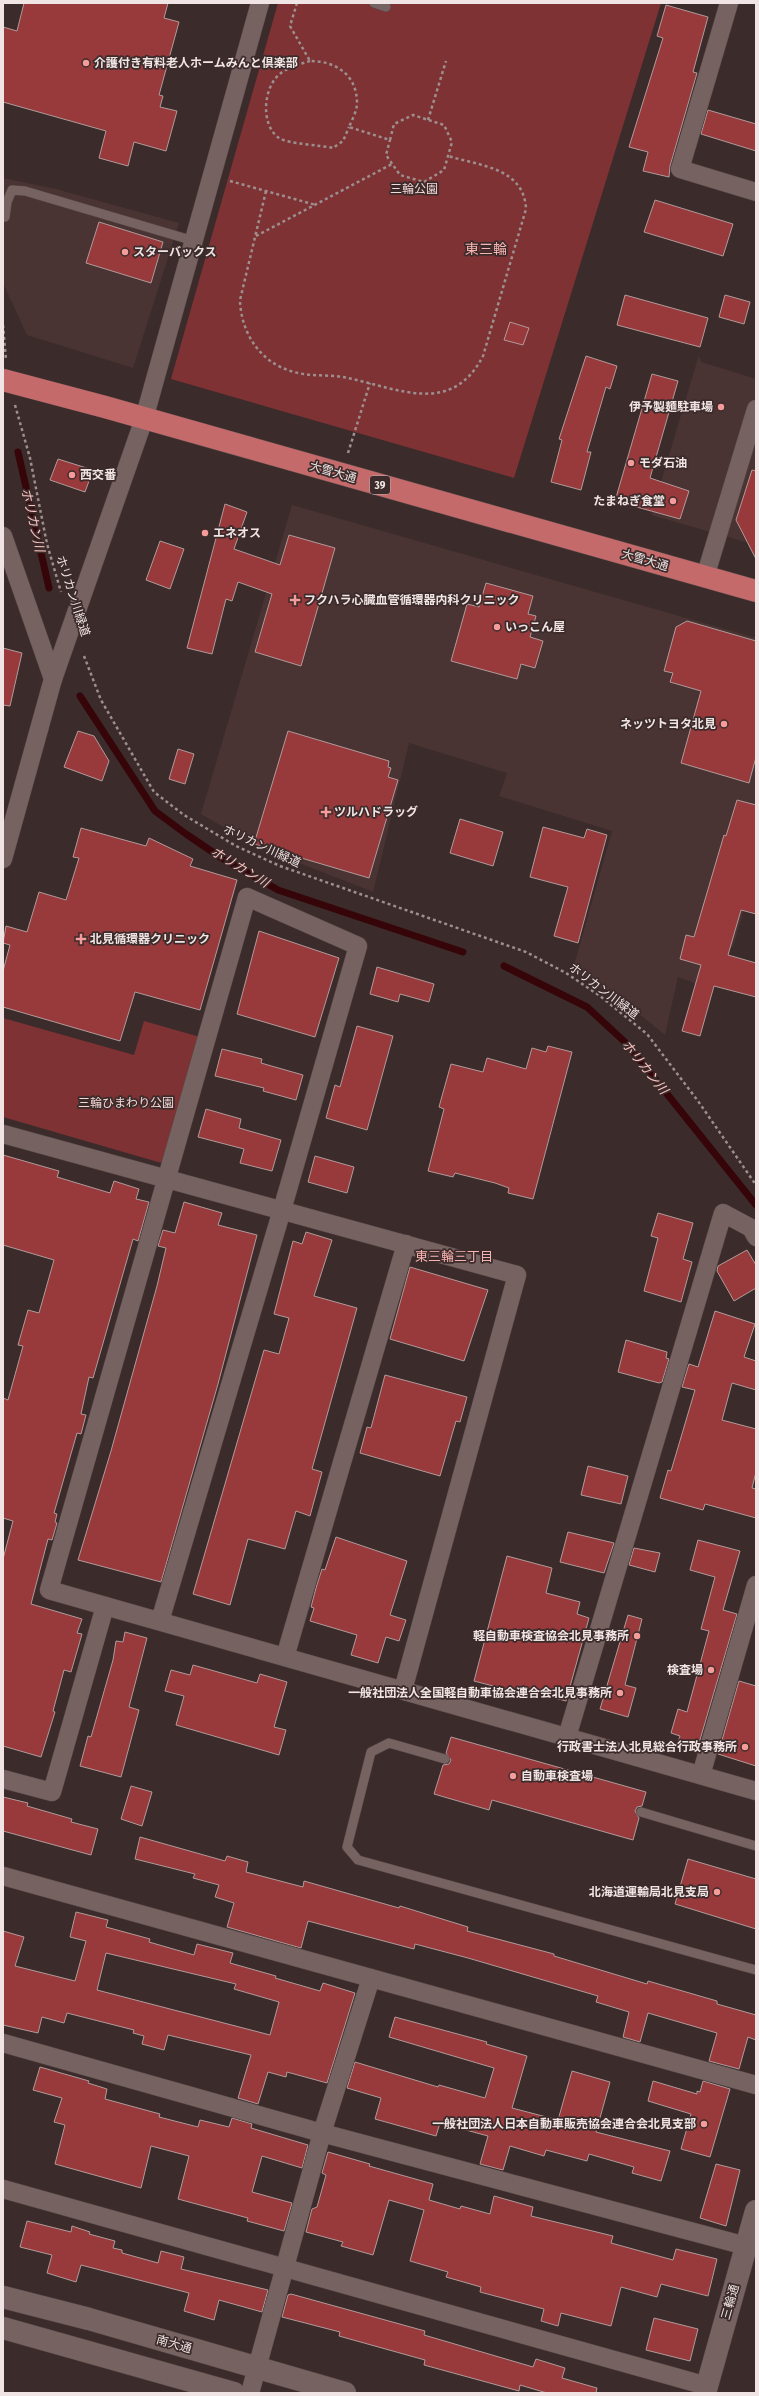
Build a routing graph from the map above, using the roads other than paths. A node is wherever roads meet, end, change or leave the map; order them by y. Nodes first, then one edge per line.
1 (259, 3) edge
2 (374, 3) edge
3 (729, 3) edge
4 (386, 7) dead end
5 (756, 192) edge
6 (5, 217) dead end
7 (194, 241) junction
8 (5, 381) edge
9 (756, 409) edge
10 (144, 419) junction
11 (3, 536) edge
12 (705, 577) junction
13 (756, 592) edge
14 (53, 679) junction
15 (3, 859) edge
16 (3, 1134) edge
17 (167, 1180) junction
18 (282, 1210) junction
19 (756, 1237) edge
20 (406, 1244) junction
21 (756, 1585) edge
22 (105, 1606) junction
23 (160, 1621) junction
24 (285, 1657) junction
25 (403, 1690) junction
26 (567, 1738) junction
27 (445, 1759) dead end
28 (701, 1775) junction
29 (3, 1779) edge
30 (756, 1791) edge
31 (641, 1812) dead end
32 (756, 1846) edge
33 (3, 1876) edge
34 (756, 1970) edge
35 (371, 1978) junction
36 (3, 2043) edge
37 (756, 2086) edge
38 (322, 2134) junction
39 (3, 2189) edge
40 (756, 2211) edge
41 (746, 2246) junction
42 (285, 2269) junction
43 (3, 2297) edge
44 (3, 2328) edge
45 (257, 2368) junction
46 (706, 2389) edge
47 (234, 2393) edge
48 (250, 2393) edge
49 (345, 2393) edge

1 - 7 street
2 - 4 lane
3 - 5 street
6 - 7 lane
7 - 10 street
8 - 10 highway, 大雪大通 / 39
9 - 12 street
10 - 12 highway, 大雪大通 / 39
10 - 14 street
11 - 14 street
12 - 13 highway, 大雪大通 / 39
14 - 15 street
16 - 17 street
17 - 18 street
17 - 18 street
17 - 22 street
18 - 20 street
18 - 23 street
19 - 26 street
20 - 24 street
20 - 25 street
21 - 28 street
22 - 23 street
22 - 29 street
23 - 24 street
24 - 25 street
25 - 26 street
26 - 28 street
27 - 34 lane
28 - 30 street
31 - 32 lane
33 - 35 street
35 - 37 street
35 - 38 street
36 - 38 street
38 - 41 street
38 - 42 street
39 - 42 street
40 - 41 street, 三輪通
41 - 46 street, 三輪通
42 - 45 street
42 - 46 street
43 - 45 street, 南大通
44 - 47 street
45 - 48 street
45 - 49 street, 南大通

